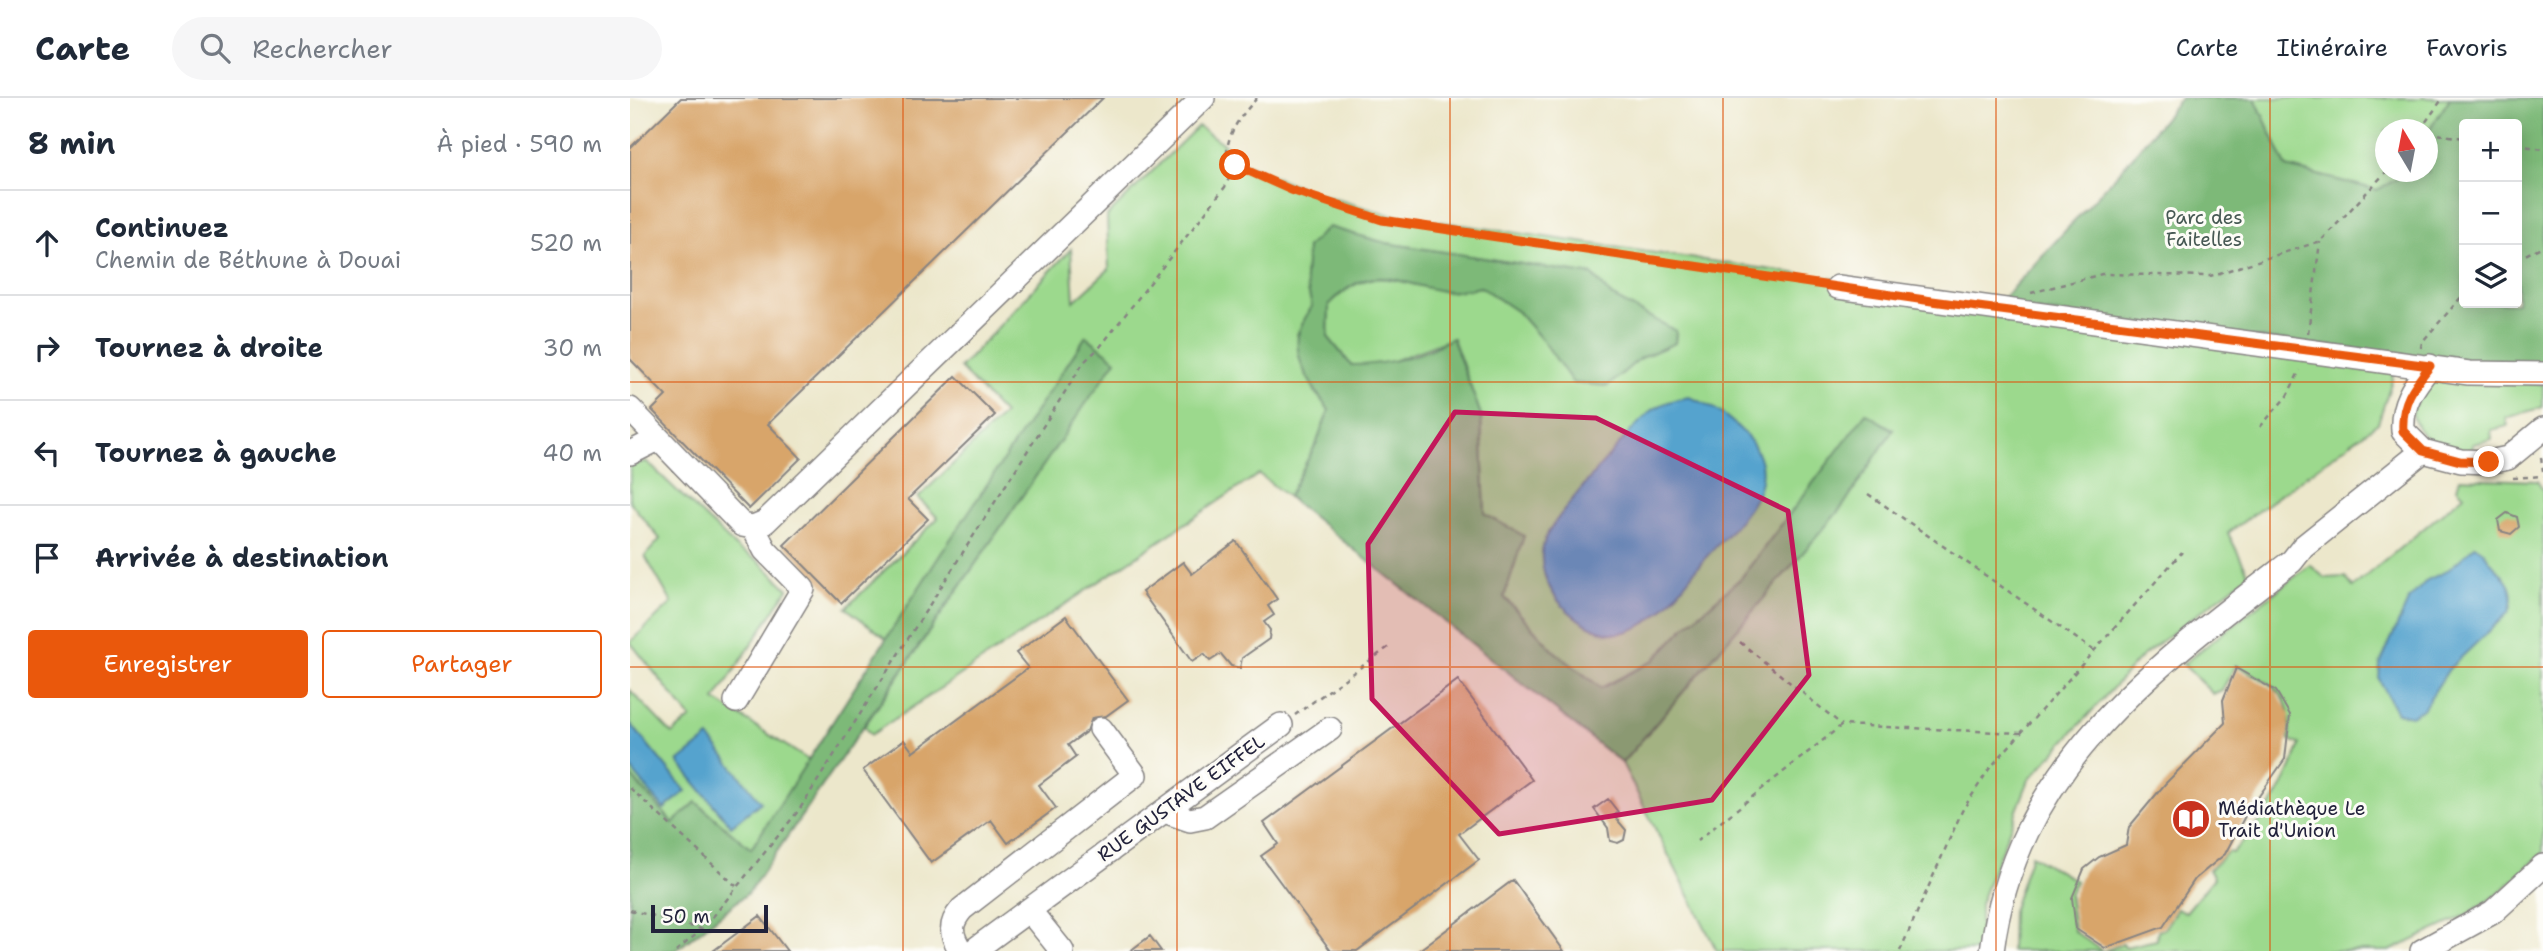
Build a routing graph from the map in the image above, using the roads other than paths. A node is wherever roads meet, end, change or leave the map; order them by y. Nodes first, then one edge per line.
1 (1203, 98) edge
2 (1838, 287) road end
3 (2424, 365) junction
4 (2543, 374) edge
5 (630, 409) edge
6 (2543, 429) edge
7 (658, 439) junction
8 (2423, 451) junction
9 (630, 453) edge
10 (753, 527) junction
11 (736, 701) dead end
12 (1281, 725) road end
13 (1101, 729) dead end
14 (1330, 729) dead end
15 (1164, 811) junction
16 (2543, 866) edge
17 (1029, 910) junction
18 (961, 951) edge
19 (973, 951) edge
20 (1062, 951) edge
21 (1992, 951) edge
22 (2423, 951) edge

1 - 10 street
2 - 3 street
3 - 4 street
3 - 8 street
5 - 7 street
6 - 8 street
7 - 9 street
7 - 10 street
8 - 21 street
10 - 11 street
12 - 15 street, RUE GUSTAVE EIFFEL
13 - 18 street
14 - 15 street
15 - 17 street, RUE GUSTAVE EIFFEL
16 - 22 street
17 - 19 street, RUE GUSTAVE EIFFEL
17 - 20 street

